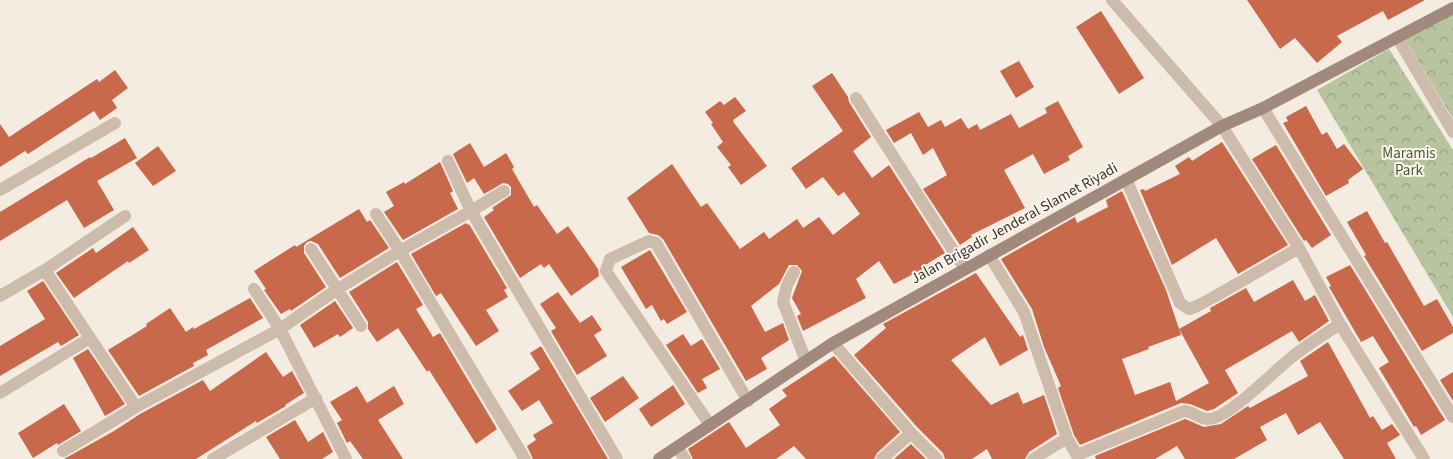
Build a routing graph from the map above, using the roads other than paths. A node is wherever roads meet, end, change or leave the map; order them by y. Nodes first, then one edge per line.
1 (1112, 0) edge
2 (1453, 8) edge
3 (1397, 37) junction
4 (856, 98) dead end
5 (1264, 108) junction
6 (115, 123) dead end
7 (1222, 126) junction
8 (1453, 132) edge
9 (448, 162) dead end
10 (1126, 180) junction
11 (0, 190) edge
12 (504, 190) dead end
13 (471, 211) junction
14 (376, 214) dead end
15 (125, 216) dead end
16 (1298, 248) junction
17 (311, 250) dead end
18 (400, 251) junction
19 (989, 255) junction
20 (965, 269) junction
21 (45, 270) junction
22 (794, 272) dead end
23 (254, 289) dead end
24 (336, 290) junction
25 (0, 296) edge
26 (1340, 324) junction
27 (361, 326) dead end
28 (280, 329) junction
29 (90, 338) junction
30 (833, 343) junction
31 (806, 362) junction
32 (0, 393) edge
33 (316, 398) junction
34 (748, 400) junction
35 (136, 408) junction
36 (1453, 417) edge
37 (710, 425) junction
38 (911, 433) junction
39 (1067, 438) junction
40 (677, 447) junction
41 (63, 451) dead end
42 (1078, 457) edge
43 (344, 458) edge
44 (213, 459) edge
45 (525, 459) edge
46 (617, 459) edge
47 (659, 459) edge
48 (685, 459) edge
49 (882, 459) edge
50 (937, 459) edge
51 (1033, 459) edge
52 (1424, 459) edge

1 - 7 street
2 - 3 main road, Jalan Brigadir Jenderal Slamet Riyadi
3 - 5 main road, Jalan Brigadir Jenderal Slamet Riyadi
3 - 8 street
4 - 20 street
5 - 7 main road, Jalan Brigadir Jenderal Slamet Riyadi
5 - 36 street
6 - 11 street
7 - 10 main road, Jalan Brigadir Jenderal Slamet Riyadi
7 - 16 street
9 - 13 street
10 - 16 street
10 - 19 main road, Jalan Brigadir Jenderal Slamet Riyadi
12 - 13 street
13 - 18 street
13 - 46 street
14 - 18 street
15 - 21 street
16 - 26 street
17 - 24 street
18 - 24 street
18 - 45 street
19 - 20 main road, Jalan Brigadir Jenderal Slamet Riyadi
19 - 39 street
20 - 30 main road, Jalan Brigadir Jenderal Slamet Riyadi
21 - 25 street
21 - 29 street
22 - 31 street
23 - 28 street
24 - 27 street
24 - 28 street
26 - 42 street
26 - 52 street
28 - 33 street
28 - 35 street
29 - 32 street
29 - 35 street
30 - 31 main road, Jalan Brigadir Jenderal Slamet Riyadi
30 - 38 street
31 - 34 main road, Jalan Brigadir Jenderal Slamet Riyadi
33 - 43 street
33 - 44 street
34 - 37 main road, Jalan Brigadir Jenderal Slamet Riyadi
34 - 37 street
35 - 41 street
37 - 40 main road, Jalan Brigadir Jenderal Slamet Riyadi
38 - 49 street
38 - 50 street
39 - 42 street
39 - 51 street
40 - 47 main road, Jalan Brigadir Jenderal Slamet Riyadi
40 - 48 street

